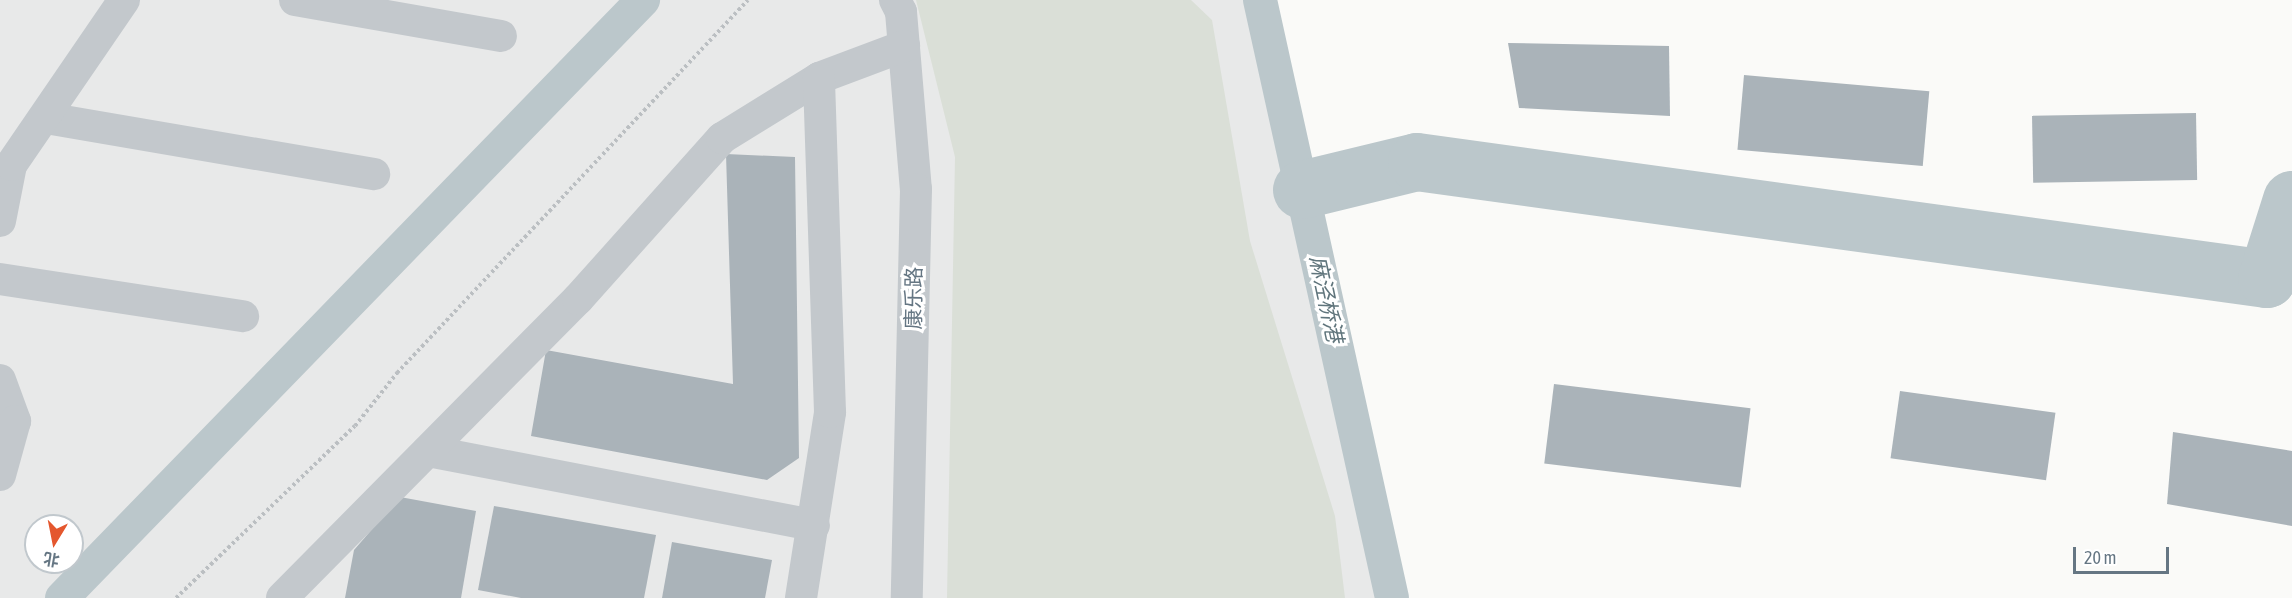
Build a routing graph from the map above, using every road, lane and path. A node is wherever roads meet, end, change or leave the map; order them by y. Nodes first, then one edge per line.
1 (124, 0) edge
2 (295, 0) edge
3 (748, 0) edge
4 (895, 0) edge
5 (501, 36) dead end
6 (904, 46) junction
7 (819, 78) junction
8 (46, 118) junction
9 (374, 174) dead end
10 (0, 221) edge
11 (0, 279) edge
12 (243, 316) dead end
13 (0, 380) edge
14 (428, 451) junction
15 (0, 475) edge
16 (814, 525) junction
17 (176, 598) edge
18 (282, 598) edge
19 (801, 598) edge
20 (908, 598) edge

1 - 8 street
2 - 5 street
3 - 17 path
4 - 6 street, 康乐路
6 - 7 street
6 - 20 street, 康乐路
7 - 14 street
7 - 16 street
8 - 9 street
8 - 10 street
11 - 12 street
13 - 15 street
14 - 16 street
14 - 18 street
16 - 19 street

